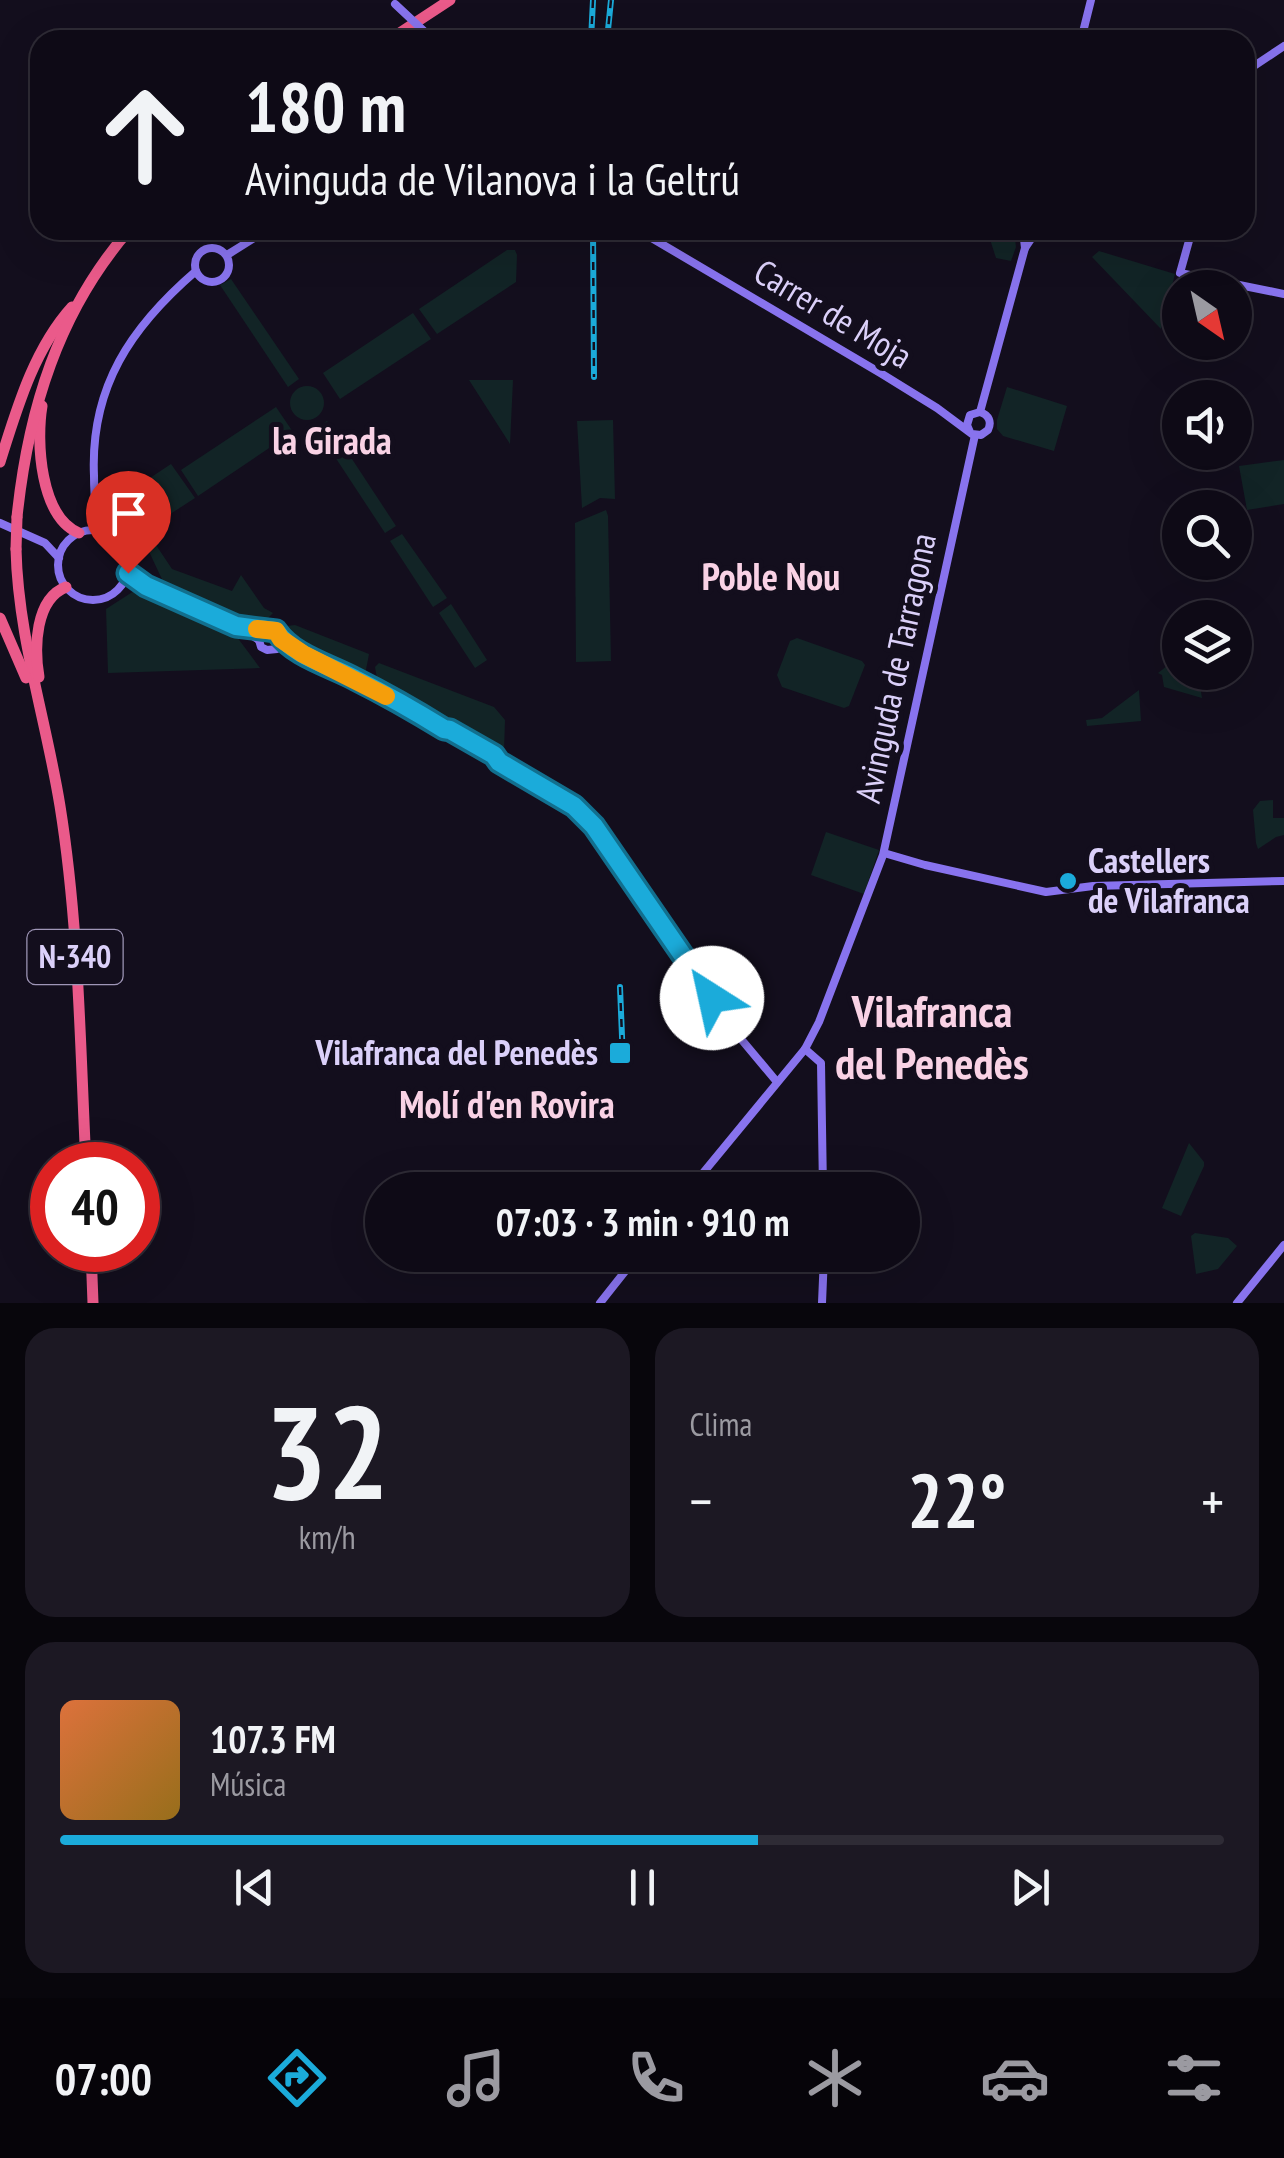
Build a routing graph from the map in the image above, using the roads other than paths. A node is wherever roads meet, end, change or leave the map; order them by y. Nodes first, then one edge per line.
1 (450, 0) edge
2 (1091, 0) edge
3 (392, 2) edge
4 (404, 30) edge
5 (423, 30) edge
6 (1083, 30) edge
7 (1284, 46) edge
8 (1255, 65) edge
9 (120, 240) edge
10 (251, 240) edge
11 (655, 240) edge
12 (1025, 240) edge
13 (1030, 240) edge
14 (1189, 240) edge
15 (1025, 248) junction
16 (226, 255) junction
17 (196, 272) junction
18 (85, 292) junction
19 (1284, 294) edge
20 (980, 412) junction
21 (948, 416) junction
22 (968, 418) junction
23 (972, 433) junction
24 (0, 462) edge
25 (95, 511) junction
26 (1, 524) edge
27 (101, 530) junction
28 (83, 532) junction
29 (66, 542) junction
30 (44, 543) junction
31 (59, 558) junction
32 (128, 573) junction
33 (146, 586) junction
34 (66, 587) junction
35 (120, 587) junction
36 (0, 618) edge
37 (236, 626) junction
38 (264, 630) junction
39 (281, 639) junction
40 (259, 640) junction
41 (276, 649) junction
42 (303, 654) junction
43 (444, 729) junction
44 (48, 743) junction
45 (498, 761) junction
46 (884, 853) junction
47 (1284, 881) edge
48 (804, 1050) junction
49 (776, 1082) junction
50 (85, 1142) edge
51 (704, 1172) edge
52 (823, 1172) edge
53 (1284, 1245) edge
54 (92, 1272) edge
55 (625, 1272) edge
56 (823, 1272) edge
57 (94, 1303) edge
58 (600, 1303) edge
59 (822, 1303) edge
60 (1236, 1303) edge

1 - 4 highway
2 - 6 street
3 - 5 street, bridge
7 - 8 street
9 - 18 highway, N-340
10 - 16 street
11 - 21 street, Carrer de Moja
12 - 15 street
13 - 15 street
14 - 19 street
15 - 20 street
16 - 17 street
16 - 17 street
17 - 25 street
18 - 24 highway
18 - 28 highway
18 - 44 highway, N-340, bridge
20 - 22 street
20 - 23 street
21 - 22 street, Carrer de Moja
21 - 23 street, Carrer de Moja
22 - 23 street
23 - 46 street, Avinguda de Tarragona
25 - 27 street
25 - 28 street
26 - 30 street
27 - 28 street
27 - 32 street
28 - 29 street
29 - 30 street
29 - 31 street
30 - 31 street
31 - 34 street
32 - 33 street
32 - 35 street
33 - 35 street
33 - 37 street
34 - 35 street
34 - 44 highway
36 - 44 highway
37 - 38 street
37 - 40 street
38 - 39 street
38 - 40 street
39 - 41 street
39 - 42 street
40 - 41 street
41 - 42 street
42 - 43 street
43 - 45 street
43 - 45 street
44 - 50 highway, N-340
45 - 49 street
46 - 47 street
46 - 48 street, Avinguda de Tarragona
48 - 49 street, Avinguda de Tarragona
48 - 52 street
49 - 51 street, Avinguda de Tarragona
53 - 60 street
54 - 57 highway
55 - 58 street
56 - 59 street

